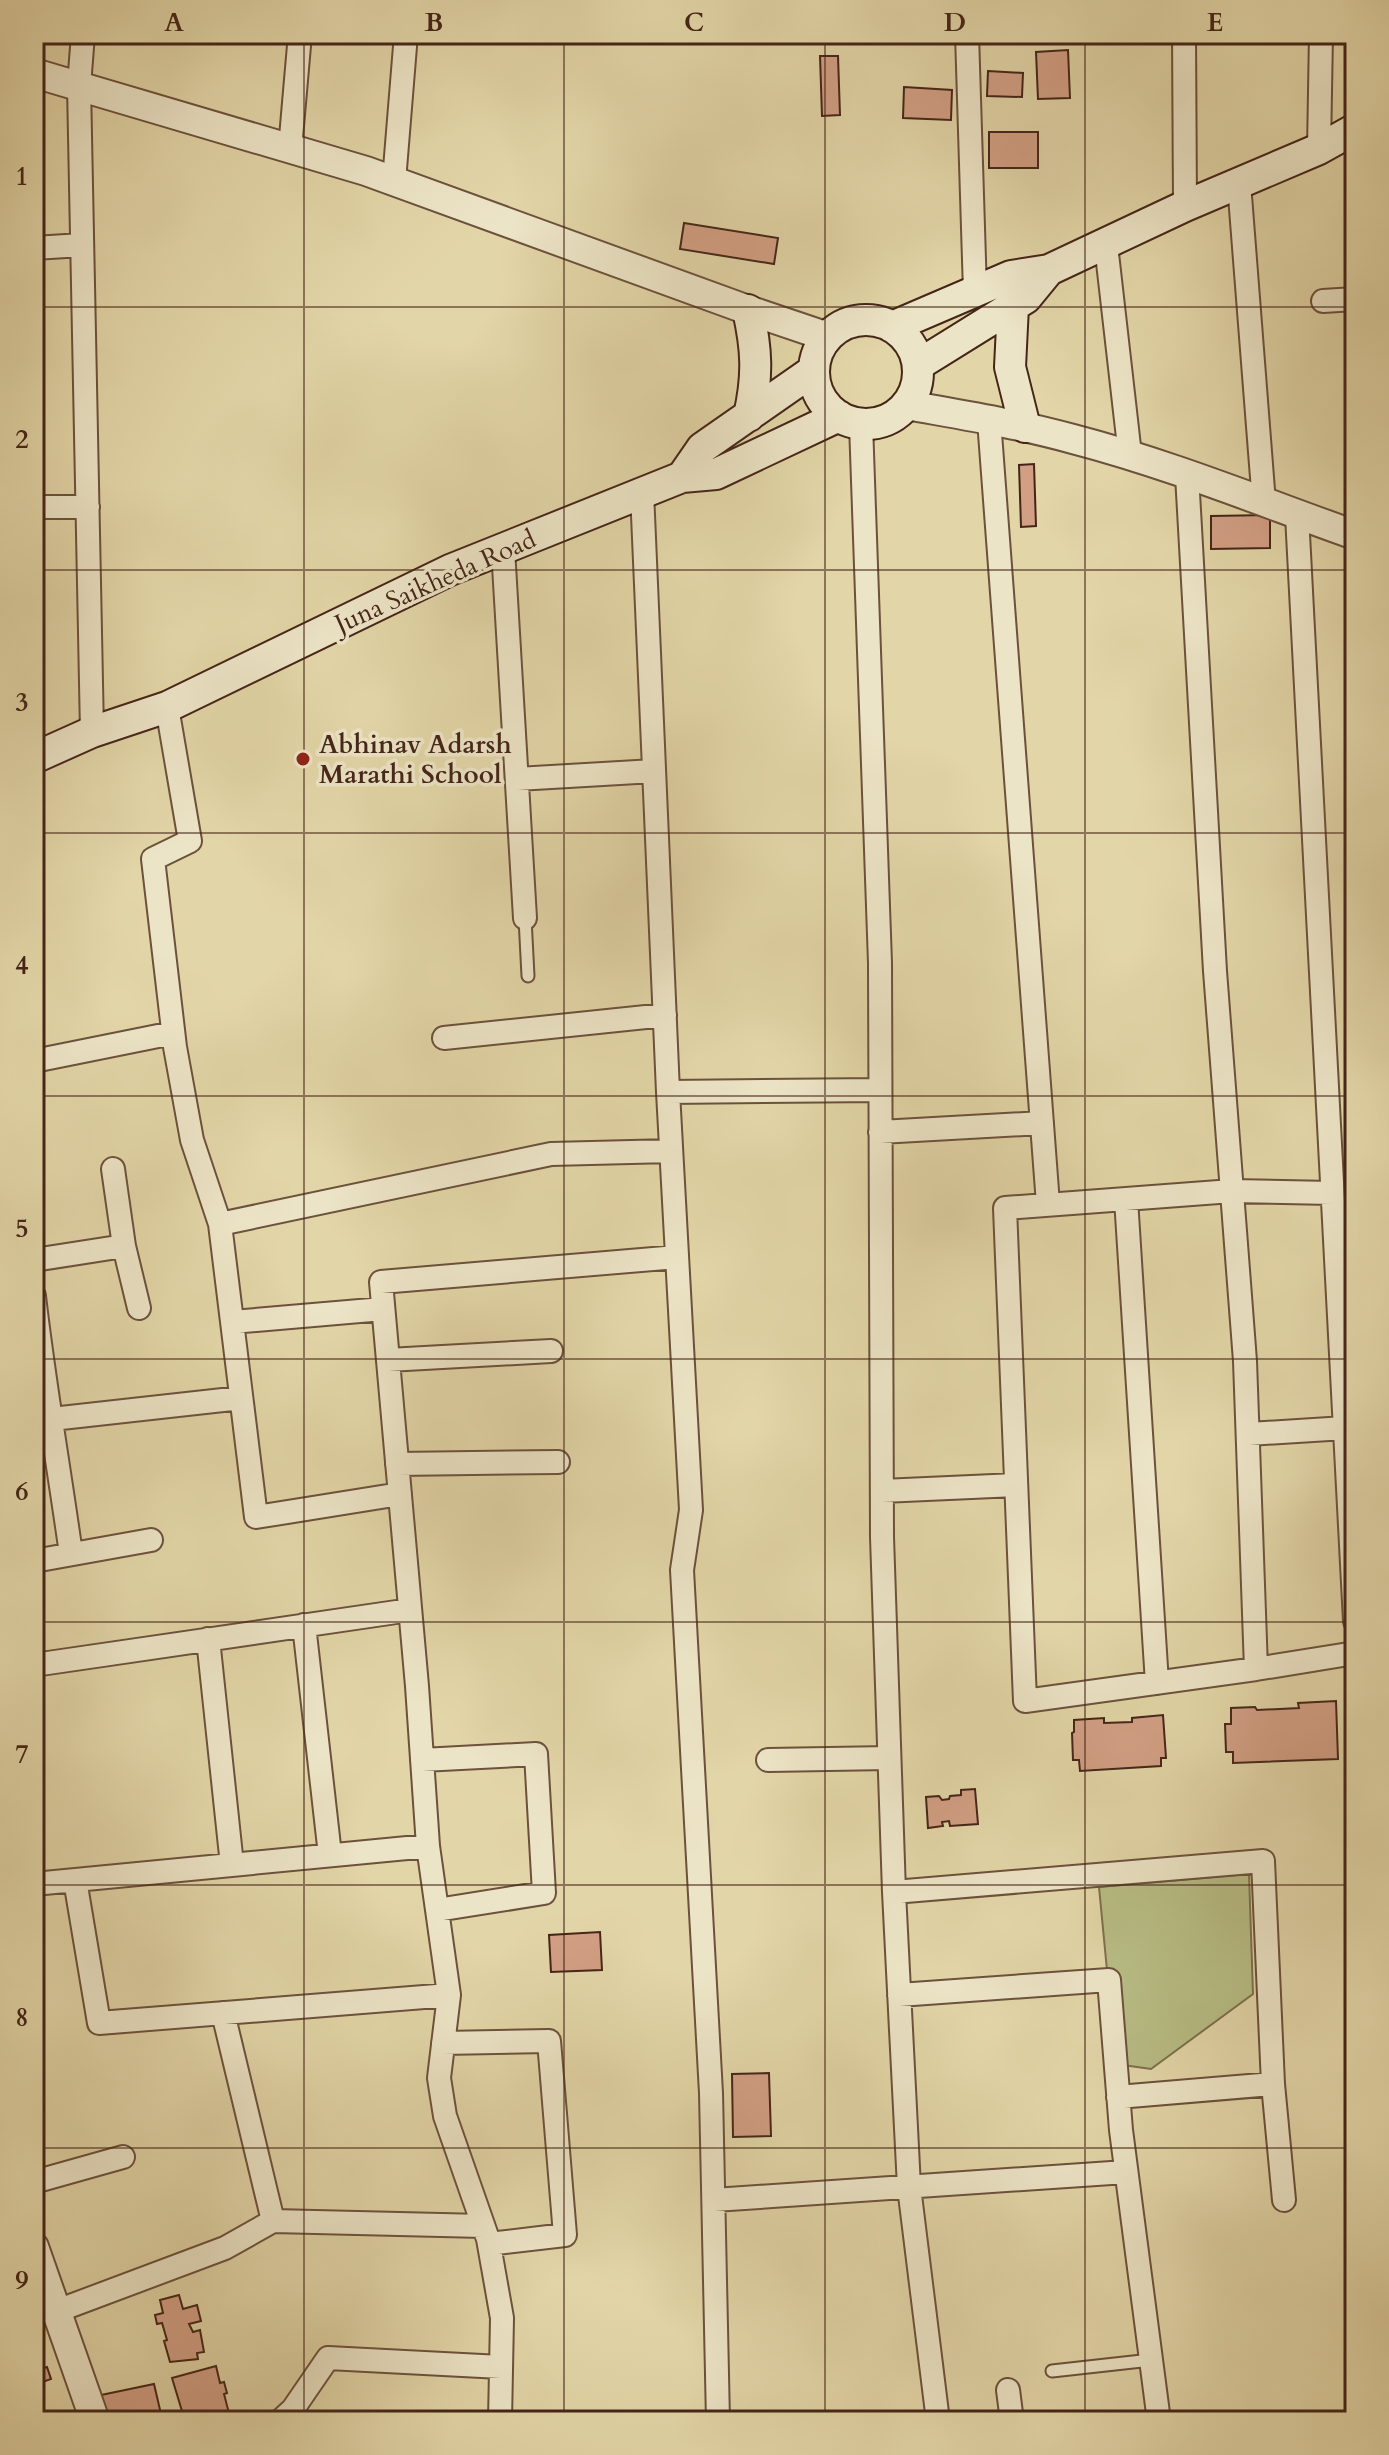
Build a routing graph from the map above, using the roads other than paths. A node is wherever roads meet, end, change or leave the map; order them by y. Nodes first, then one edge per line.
1 (83, 34) edge
2 (300, 34) edge
3 (406, 34) edge
4 (967, 34) edge
5 (1184, 34) edge
6 (1321, 34) edge
7 (34, 73) edge
8 (79, 86) junction
9 (1355, 129) edge
10 (290, 149) junction
11 (1319, 149) junction
12 (394, 181) junction
13 (1239, 183) junction
14 (1185, 206) junction
15 (82, 245) junction
16 (1106, 245) junction
17 (34, 248) edge
18 (1049, 270) junction
19 (975, 292) junction
20 (1355, 299) edge
21 (1323, 301) dead end
22 (1013, 306) junction
23 (748, 310) junction
24 (892, 327) junction
25 (828, 337) junction
26 (918, 365) junction
27 (814, 370) junction
28 (907, 405) junction
29 (749, 416) junction
30 (850, 420) junction
31 (989, 420) junction
32 (1025, 427) junction
33 (1130, 455) junction
34 (1187, 475) junction
35 (682, 477) junction
36 (642, 492) junction
37 (1264, 503) junction
38 (34, 507) edge
39 (88, 507) junction
40 (1297, 515) junction
41 (1355, 535) edge
42 (503, 549) junction
43 (167, 707) junction
44 (92, 732) junction
45 (34, 758) edge
46 (654, 771) junction
47 (517, 779) junction
48 (525, 918) joint
49 (528, 976) dead end
50 (665, 1015) junction
51 (173, 1033) junction
52 (444, 1038) dead end
53 (34, 1061) edge
54 (880, 1090) junction
55 (668, 1092) junction
56 (1042, 1123) junction
57 (880, 1132) junction
58 (671, 1151) junction
59 (113, 1169) dead end
60 (1232, 1191) junction
61 (1332, 1193) junction
62 (1126, 1199) junction
63 (1048, 1204) junction
64 (220, 1224) junction
65 (124, 1246) junction
66 (677, 1257) junction
67 (34, 1260) edge
68 (34, 1296) edge
69 (139, 1308) dead end
70 (383, 1309) junction
71 (232, 1322) junction
72 (551, 1351) dead end
73 (388, 1360) junction
74 (241, 1398) junction
75 (52, 1419) junction
76 (1345, 1428) junction
77 (1249, 1434) junction
78 (558, 1462) dead end
79 (397, 1464) junction
80 (1016, 1485) junction
81 (882, 1491) junction
82 (400, 1494) junction
83 (151, 1540) dead end
84 (71, 1554) junction
85 (34, 1561) edge
86 (410, 1610) junction
87 (1355, 1621) edge
88 (304, 1625) junction
89 (208, 1639) junction
90 (1355, 1653) edge
91 (34, 1665) edge
92 (1256, 1669) junction
93 (1157, 1683) junction
94 (889, 1758) junction
95 (422, 1760) junction
96 (768, 1760) dead end
97 (428, 1846) junction
98 (330, 1855) junction
99 (232, 1865) junction
100 (75, 1880) junction
101 (34, 1884) edge
102 (894, 1892) junction
103 (437, 1910) junction
104 (449, 1995) junction
105 (899, 1995) junction
106 (223, 2013) junction
107 (443, 2043) junction
108 (1273, 2084) junction
109 (1118, 2097) junction
110 (123, 2157) dead end
111 (1126, 2172) junction
112 (34, 2182) edge
113 (909, 2187) junction
114 (714, 2200) junction
115 (1284, 2200) dead end
116 (273, 2221) junction
117 (486, 2235) junction
118 (34, 2247) edge
119 (45, 2311) edge
120 (1151, 2360) junction
121 (501, 2367) junction
122 (1052, 2371) dead end
123 (1008, 2390) dead end
124 (95, 2421) edge
125 (280, 2421) edge
126 (500, 2421) edge
127 (718, 2421) edge
128 (938, 2421) edge
129 (1012, 2421) edge
130 (1159, 2421) edge

1 - 8 street
2 - 10 street
3 - 12 street
4 - 19 street
5 - 14 street
6 - 11 street
7 - 8 street
8 - 10 street
8 - 15 street
9 - 11 main road
10 - 12 street
11 - 13 main road
12 - 23 street
13 - 14 main road
13 - 37 street
14 - 16 main road
15 - 17 street
15 - 39 street
16 - 18 main road
16 - 33 street
18 - 19 main road
18 - 22 main road
19 - 24 main road
20 - 21 street
22 - 26 main road
22 - 32 main road
23 - 25 street
23 - 29 main road
24 - 25 main road
24 - 26 main road
25 - 27 main road
26 - 28 main road
27 - 29 main road
27 - 30 main road
28 - 30 main road
28 - 31 street
29 - 35 main road
30 - 35 main road, Juna Saikheda Road
30 - 54 street
31 - 32 street
31 - 56 street
32 - 33 street
33 - 34 street
34 - 37 street
34 - 60 street
35 - 36 main road, Juna Saikheda Road
36 - 42 main road, Juna Saikheda Road
36 - 46 street
37 - 40 street
38 - 39 street
39 - 44 street
40 - 41 street
40 - 61 street
42 - 43 main road, Juna Saikheda Road
42 - 47 street
43 - 44 main road, Juna Saikheda Road
43 - 51 street
44 - 45 main road, Juna Saikheda Road
46 - 47 street
46 - 50 street
47 - 48 street
48 - 49 lane
50 - 52 street
50 - 55 street
51 - 53 street
51 - 64 street
54 - 55 street
54 - 57 street
55 - 58 street
56 - 57 street
56 - 63 street
57 - 81 street
58 - 64 street
58 - 66 street
59 - 65 street
60 - 61 street
60 - 62 street
60 - 77 street
61 - 76 street
62 - 63 street
62 - 93 street
63 - 80 street
64 - 71 street
65 - 67 street
65 - 69 street
66 - 70 street
66 - 114 street
68 - 75 street
70 - 71 street
70 - 73 street
71 - 74 street
72 - 73 street
73 - 79 street
74 - 75 street
74 - 82 street
75 - 84 street
76 - 77 street
76 - 87 street
77 - 92 street
78 - 79 street
79 - 82 street
80 - 81 street
80 - 93 street
81 - 94 street
82 - 86 street
83 - 84 street
84 - 85 street
86 - 88 street
86 - 95 street
88 - 89 street
88 - 98 street
89 - 91 street
89 - 99 street
90 - 92 street
92 - 93 street
94 - 96 street
94 - 102 street
95 - 97 street
95 - 103 street
97 - 98 street
97 - 103 street
98 - 99 street
99 - 100 street
100 - 101 street
100 - 106 street
102 - 105 street
102 - 108 street
103 - 104 street
104 - 106 street
104 - 107 street
105 - 109 street
105 - 113 street
106 - 116 street
107 - 117 street
107 - 117 street
108 - 109 street
108 - 115 street
109 - 111 street
110 - 112 street
111 - 113 street
111 - 120 street
113 - 114 street
113 - 128 street
114 - 127 street
116 - 117 street
116 - 119 street
117 - 121 street
118 - 119 street
119 - 124 street
120 - 122 lane
120 - 130 street
121 - 125 street
121 - 126 street
123 - 129 street

